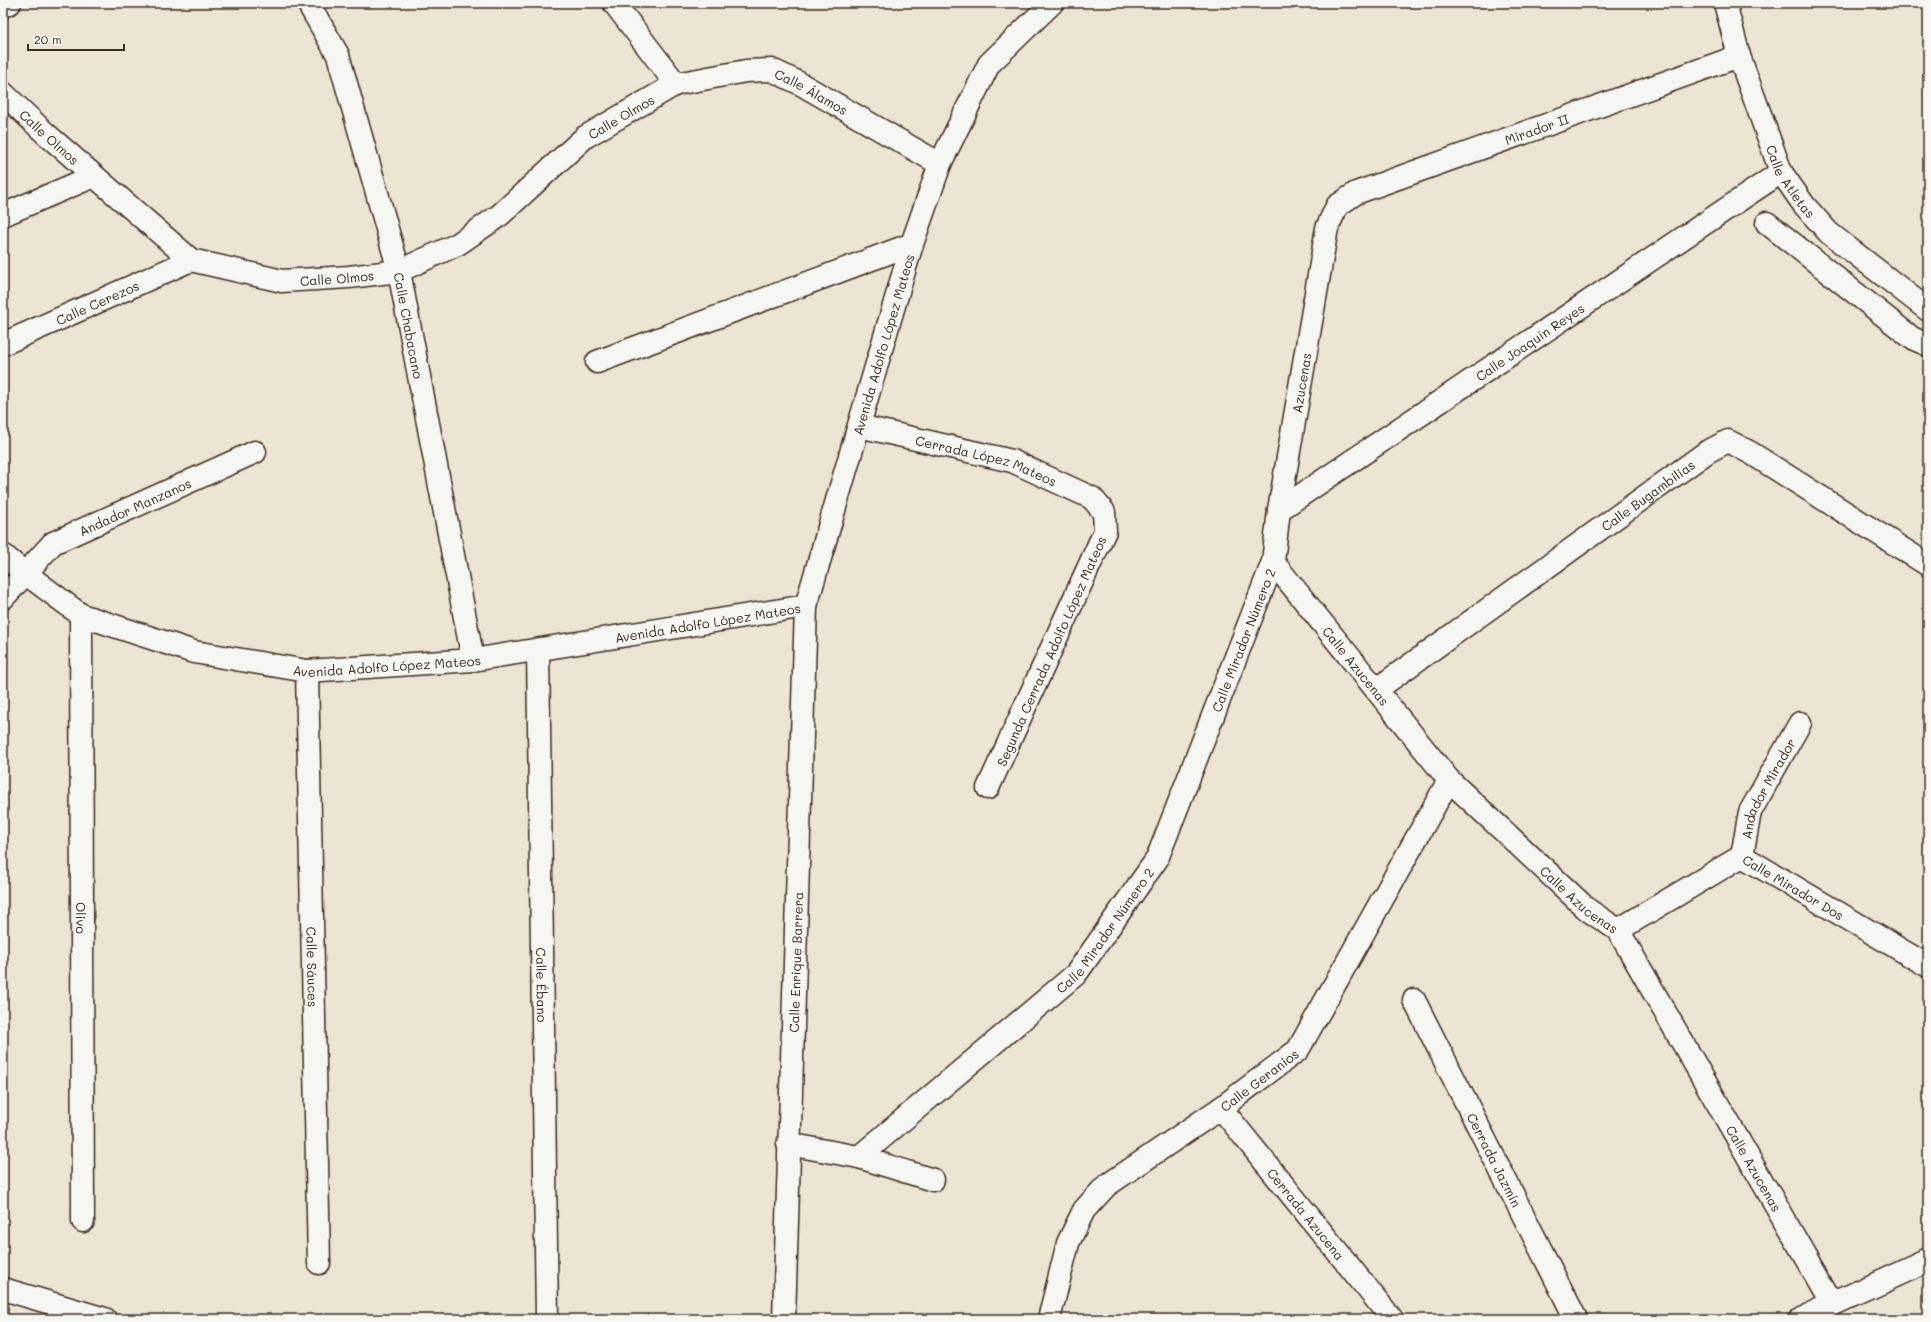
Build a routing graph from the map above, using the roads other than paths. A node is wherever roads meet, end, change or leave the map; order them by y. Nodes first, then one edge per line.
1 (10, 3) edge
2 (308, 3) edge
3 (614, 3) edge
4 (1052, 3) edge
5 (1725, 3) edge
6 (3, 6) edge
7 (1739, 56) junction
8 (676, 84) junction
9 (3, 93) edge
10 (940, 164) junction
11 (1780, 172) junction
12 (94, 176) junction
13 (1337, 206) joint
14 (3, 216) edge
15 (1767, 223) dead end
16 (912, 244) junction
17 (191, 260) junction
18 (399, 271) junction
19 (1928, 310) edge
20 (3, 344) edge
21 (1928, 345) edge
22 (598, 362) dead end
23 (859, 426) junction
24 (255, 452) dead end
25 (1279, 510) junction
26 (1104, 512) joint
27 (3, 555) edge
28 (1273, 562) junction
29 (1928, 565) edge
30 (25, 573) junction
31 (3, 598) edge
32 (806, 606) junction
33 (82, 615) junction
34 (538, 651) junction
35 (473, 660) junction
36 (307, 671) junction
37 (1377, 689) junction
38 (1800, 723) dead end
39 (1449, 780) junction
40 (988, 788) dead end
41 (1742, 856) junction
42 (1618, 930) junction
43 (1928, 966) edge
44 (1414, 1000) dead end
45 (1221, 1108) junction
46 (788, 1144) junction
47 (859, 1157) junction
48 (933, 1180) dead end
49 (83, 1221) dead end
50 (1928, 1260) edge
51 (319, 1263) dead end
52 (3, 1289) edge
53 (1832, 1303) junction
54 (105, 1319) edge
55 (547, 1319) edge
56 (784, 1319) edge
57 (1049, 1319) edge
58 (1392, 1319) edge
59 (1576, 1319) edge
60 (1799, 1319) edge

1 - 6 street
2 - 18 street, Calle Chabacano
3 - 8 street
4 - 10 street, Avenida Adolfo López Mateos
5 - 7 street, Calle Atletas
7 - 11 street, Calle Atletas
7 - 13 street, Mirador II
8 - 10 street, Calle Álamos
8 - 18 street, Calle Olmos
9 - 12 street, Calle Olmos
10 - 16 street, Avenida Adolfo López Mateos
11 - 19 street, Calle Atletas
11 - 25 street, Calle Joaquín Reyes
12 - 14 street
12 - 17 street, Calle Olmos
13 - 25 street, Azucenas
15 - 21 street
16 - 22 street
16 - 23 street, Avenida Adolfo López Mateos
17 - 18 street, Calle Olmos
17 - 20 street, Calle Cerezos
18 - 35 street, Calle Chabacano
23 - 26 street, Cerrada López Mateos
23 - 32 street, Avenida Adolfo López Mateos
24 - 30 street, Andador Manzanos
25 - 28 street, Azucenas
26 - 40 street, Segunda Cerrada Adolfo López Mateos
27 - 30 street, Avenida Adolfo López Mateos
28 - 37 street, Calle Azucenas
28 - 47 street, Calle Mirador Número 2
29 - 37 street, Calle Bugambilias
30 - 31 street, Andador Manzanos
30 - 33 street, Avenida Adolfo López Mateos
32 - 34 street, Avenida Adolfo López Mateos
32 - 46 street, Calle Enrique Barrera
33 - 36 street, Avenida Adolfo López Mateos
33 - 49 street, Olivo
34 - 35 street, Avenida Adolfo López Mateos
34 - 55 street, Calle Ébano
35 - 36 street, Avenida Adolfo López Mateos
36 - 51 street, Calle Sáuces
37 - 39 street, Calle Azucenas
38 - 41 street, Andador Mirador
39 - 42 street, Calle Azucenas
39 - 45 street, Calle Geranios
41 - 42 street, Calle Mirador Dos
41 - 43 street, Calle Mirador Dos
42 - 53 street, Calle Azucenas
44 - 59 street, Cerrada Jazmín
45 - 57 street, Calle Geranios
45 - 58 street, Cerrada Azucena
46 - 47 street
46 - 56 street, Calle Enrique Barrera
47 - 48 street
50 - 53 street
52 - 54 street
53 - 60 street

